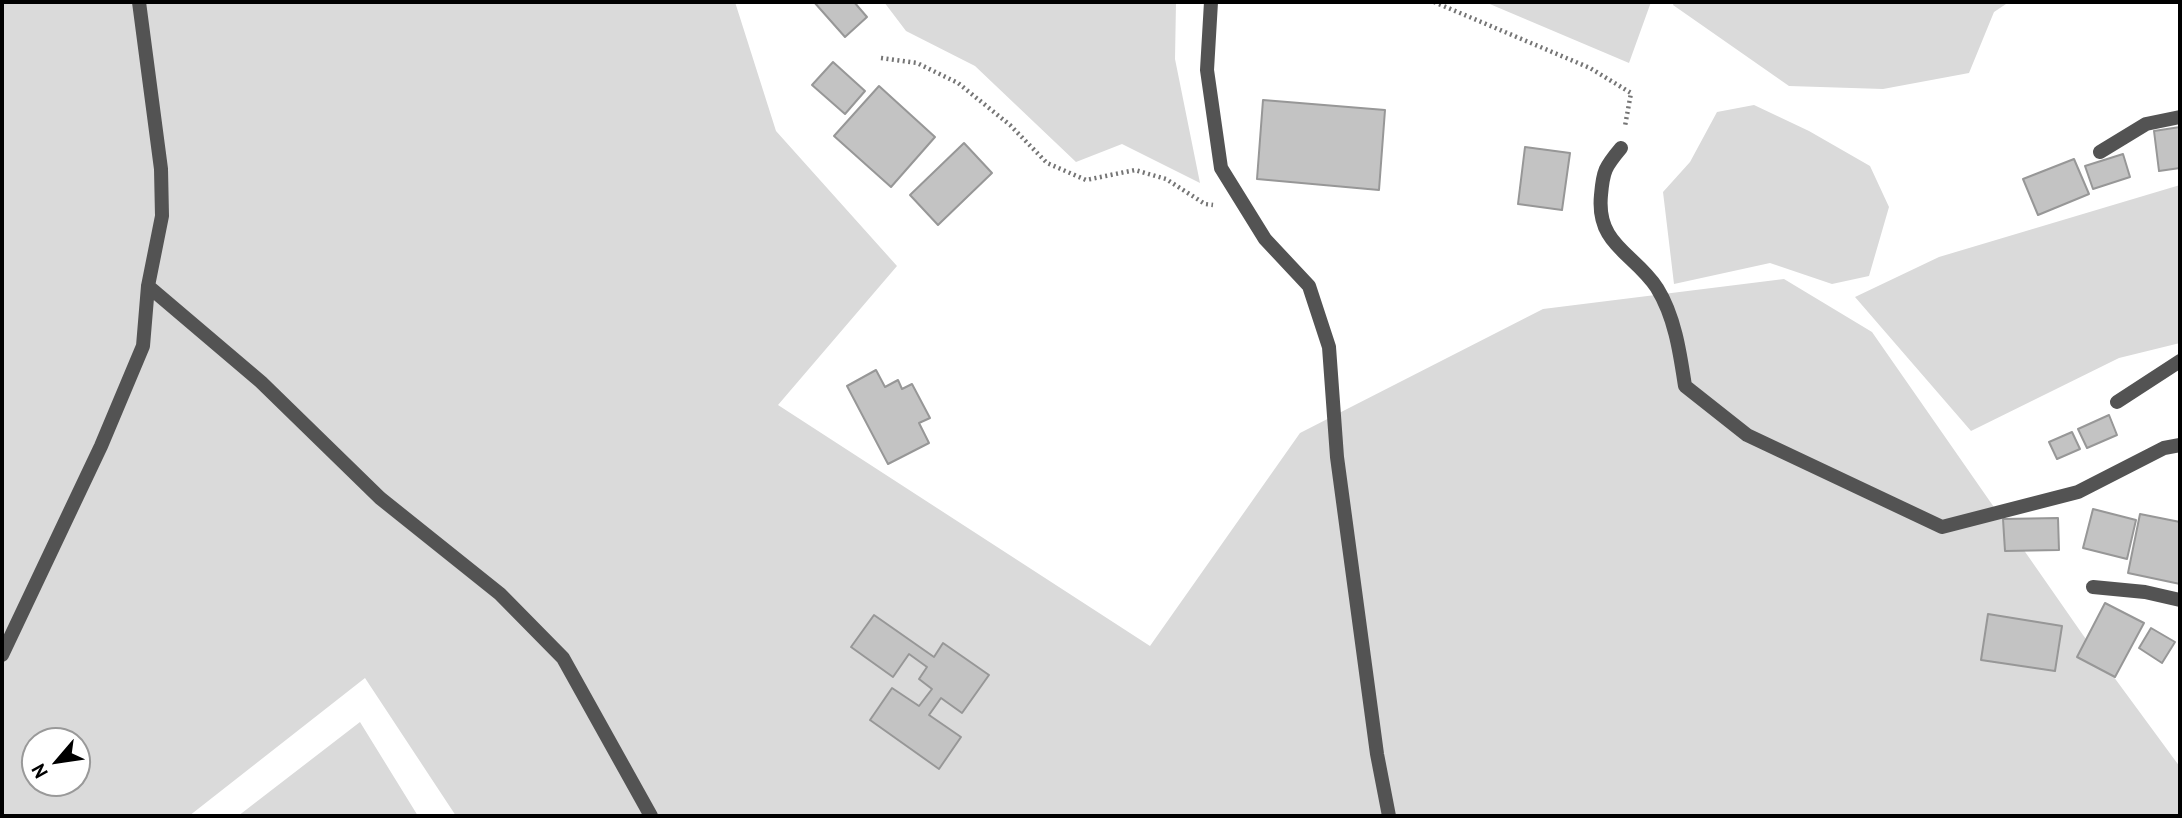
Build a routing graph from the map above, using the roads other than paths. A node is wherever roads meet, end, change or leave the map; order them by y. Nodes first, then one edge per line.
1 (139, 2) edge
2 (1211, 2) edge
3 (2180, 117) edge
4 (1621, 148) road end
5 (2100, 152) dead end
6 (148, 286) junction
7 (2180, 361) edge
8 (2117, 402) dead end
9 (2180, 445) edge
10 (2093, 587) dead end
11 (2180, 600) edge
12 (2, 655) edge
13 (651, 816) edge
14 (1389, 816) edge

1 - 6 street
2 - 14 street
3 - 5 street
4 - 9 street
6 - 12 street
6 - 13 street
7 - 8 street
10 - 11 street

